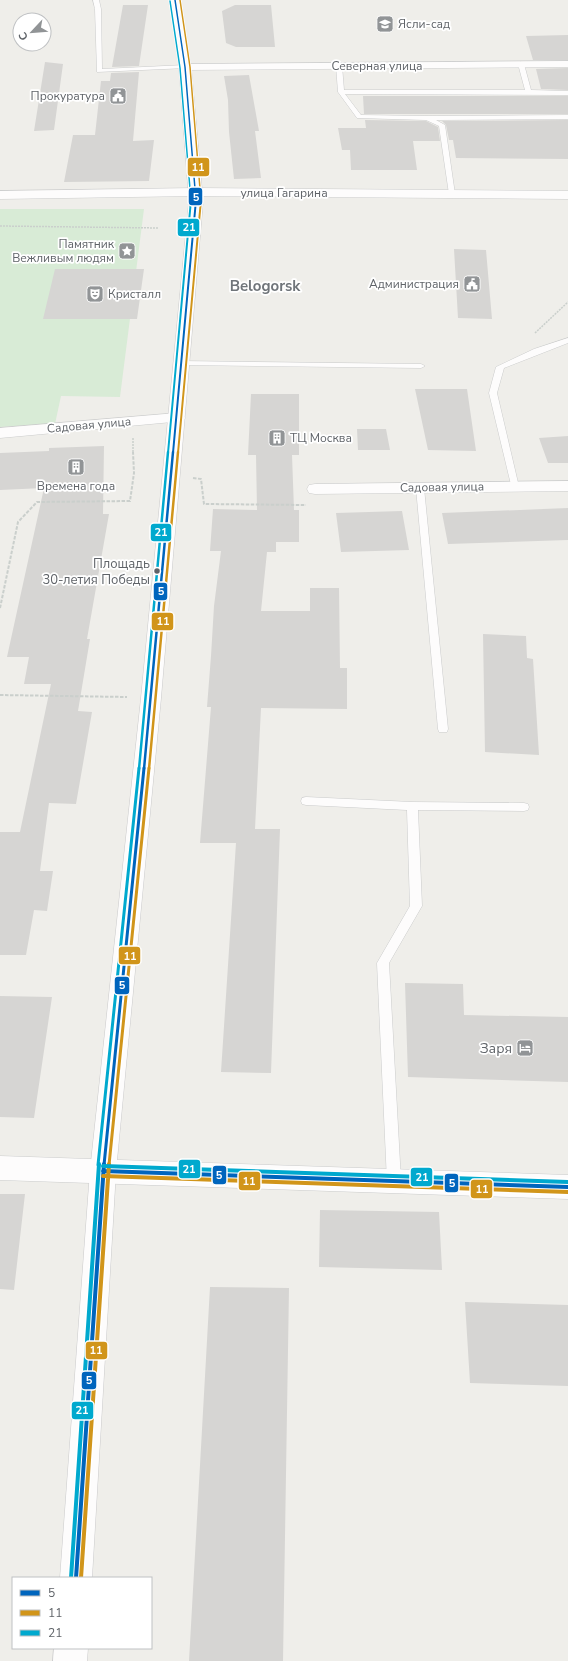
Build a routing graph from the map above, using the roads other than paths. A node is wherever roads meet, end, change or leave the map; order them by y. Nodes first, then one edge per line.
1 (96, 0) edge
2 (175, 0) edge
3 (521, 64) junction
4 (568, 64) edge
5 (339, 66) junction
6 (185, 68) junction
7 (341, 92) junction
8 (529, 92) junction
9 (568, 93) edge
10 (427, 118) junction
11 (568, 118) edge
12 (196, 192) junction
13 (452, 194) junction
14 (0, 195) edge
15 (568, 195) edge
16 (568, 340) edge
17 (182, 363) junction
18 (422, 366) dead end
19 (177, 418) junction
20 (0, 432) edge
21 (568, 486) edge
22 (515, 487) junction
23 (420, 488) junction
24 (315, 489) dead end
25 (443, 729) dead end
26 (306, 801) dead end
27 (412, 806) junction
28 (524, 807) dead end
29 (0, 1168) edge
30 (103, 1171) junction
31 (394, 1181) junction
32 (568, 1187) edge
33 (76, 1577) edge
34 (71, 1649) edge
35 (70, 1661) edge

1 - 6 lane
2 - 6 main road
3 - 4 street, Северная улица
3 - 5 street, Северная улица
3 - 8 lane
5 - 6 street, Северная улица
5 - 7 lane
6 - 12 main road
7 - 8 lane
7 - 10 lane
8 - 9 lane
10 - 11 lane
10 - 13 lane
12 - 13 street, улица Гагарина
12 - 14 street, улица Гагарина
12 - 17 main road
13 - 15 street, улица Гагарина
16 - 22 lane
17 - 18 lane
17 - 19 main road
19 - 20 street, Садовая улица
19 - 30 main road
21 - 22 street, Садовая улица
22 - 23 street, Садовая улица
23 - 24 street, Садовая улица
23 - 25 lane
26 - 27 lane
27 - 28 lane
27 - 31 lane
29 - 30 street
30 - 31 street
30 - 33 main road
31 - 32 street
34 - 35 main road

